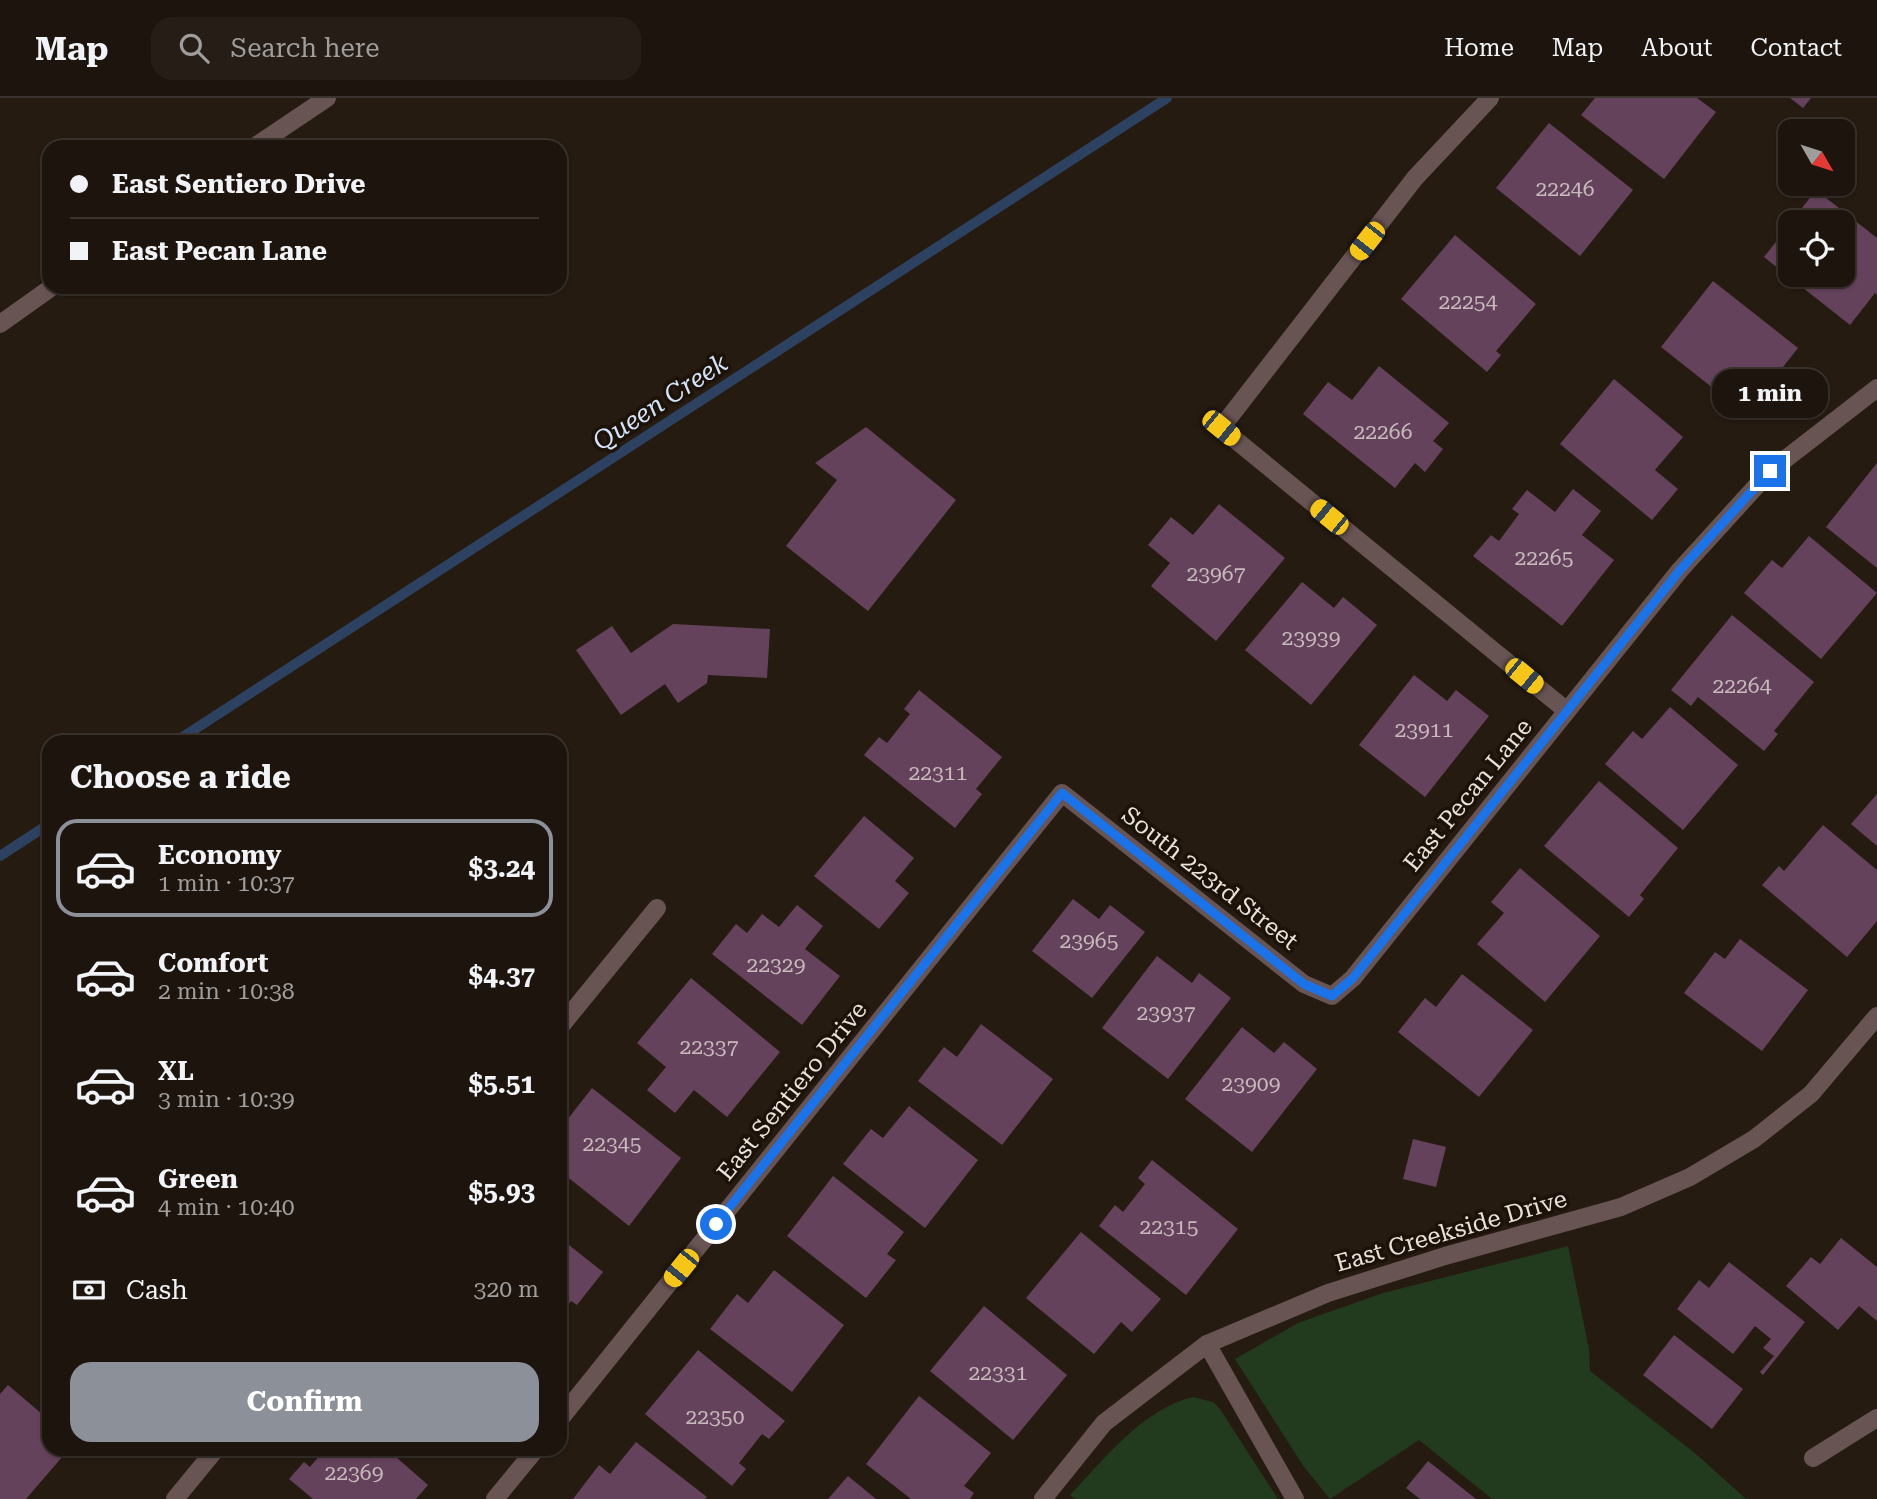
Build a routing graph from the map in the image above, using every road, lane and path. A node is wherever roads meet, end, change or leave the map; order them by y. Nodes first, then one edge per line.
1 (327, 98) edge
2 (1490, 98) edge
3 (264, 140) edge
4 (42, 294) edge
5 (0, 324) edge
6 (1877, 388) edge
7 (1567, 711) junction
8 (1062, 793) joint
9 (657, 908) dead end
10 (1332, 996) joint
11 (1877, 1016) edge
12 (567, 1018) edge
13 (1206, 1344) junction
14 (567, 1410) edge
15 (1877, 1418) edge
16 (210, 1456) edge
17 (530, 1456) edge
18 (1813, 1458) dead end
19 (175, 1499) edge
20 (495, 1499) edge
21 (1043, 1499) edge
22 (1295, 1499) edge

1 - 3 street
2 - 7 street
4 - 5 street
6 - 7 street, East Pecan Lane
7 - 10 street, East Pecan Lane
8 - 10 street, South 223rd Street
8 - 14 street, East Sentiero Drive
9 - 12 street
11 - 13 street, East Creekside Drive
13 - 21 street, East Creekside Drive
13 - 22 street
15 - 18 street
16 - 19 street
17 - 20 street

